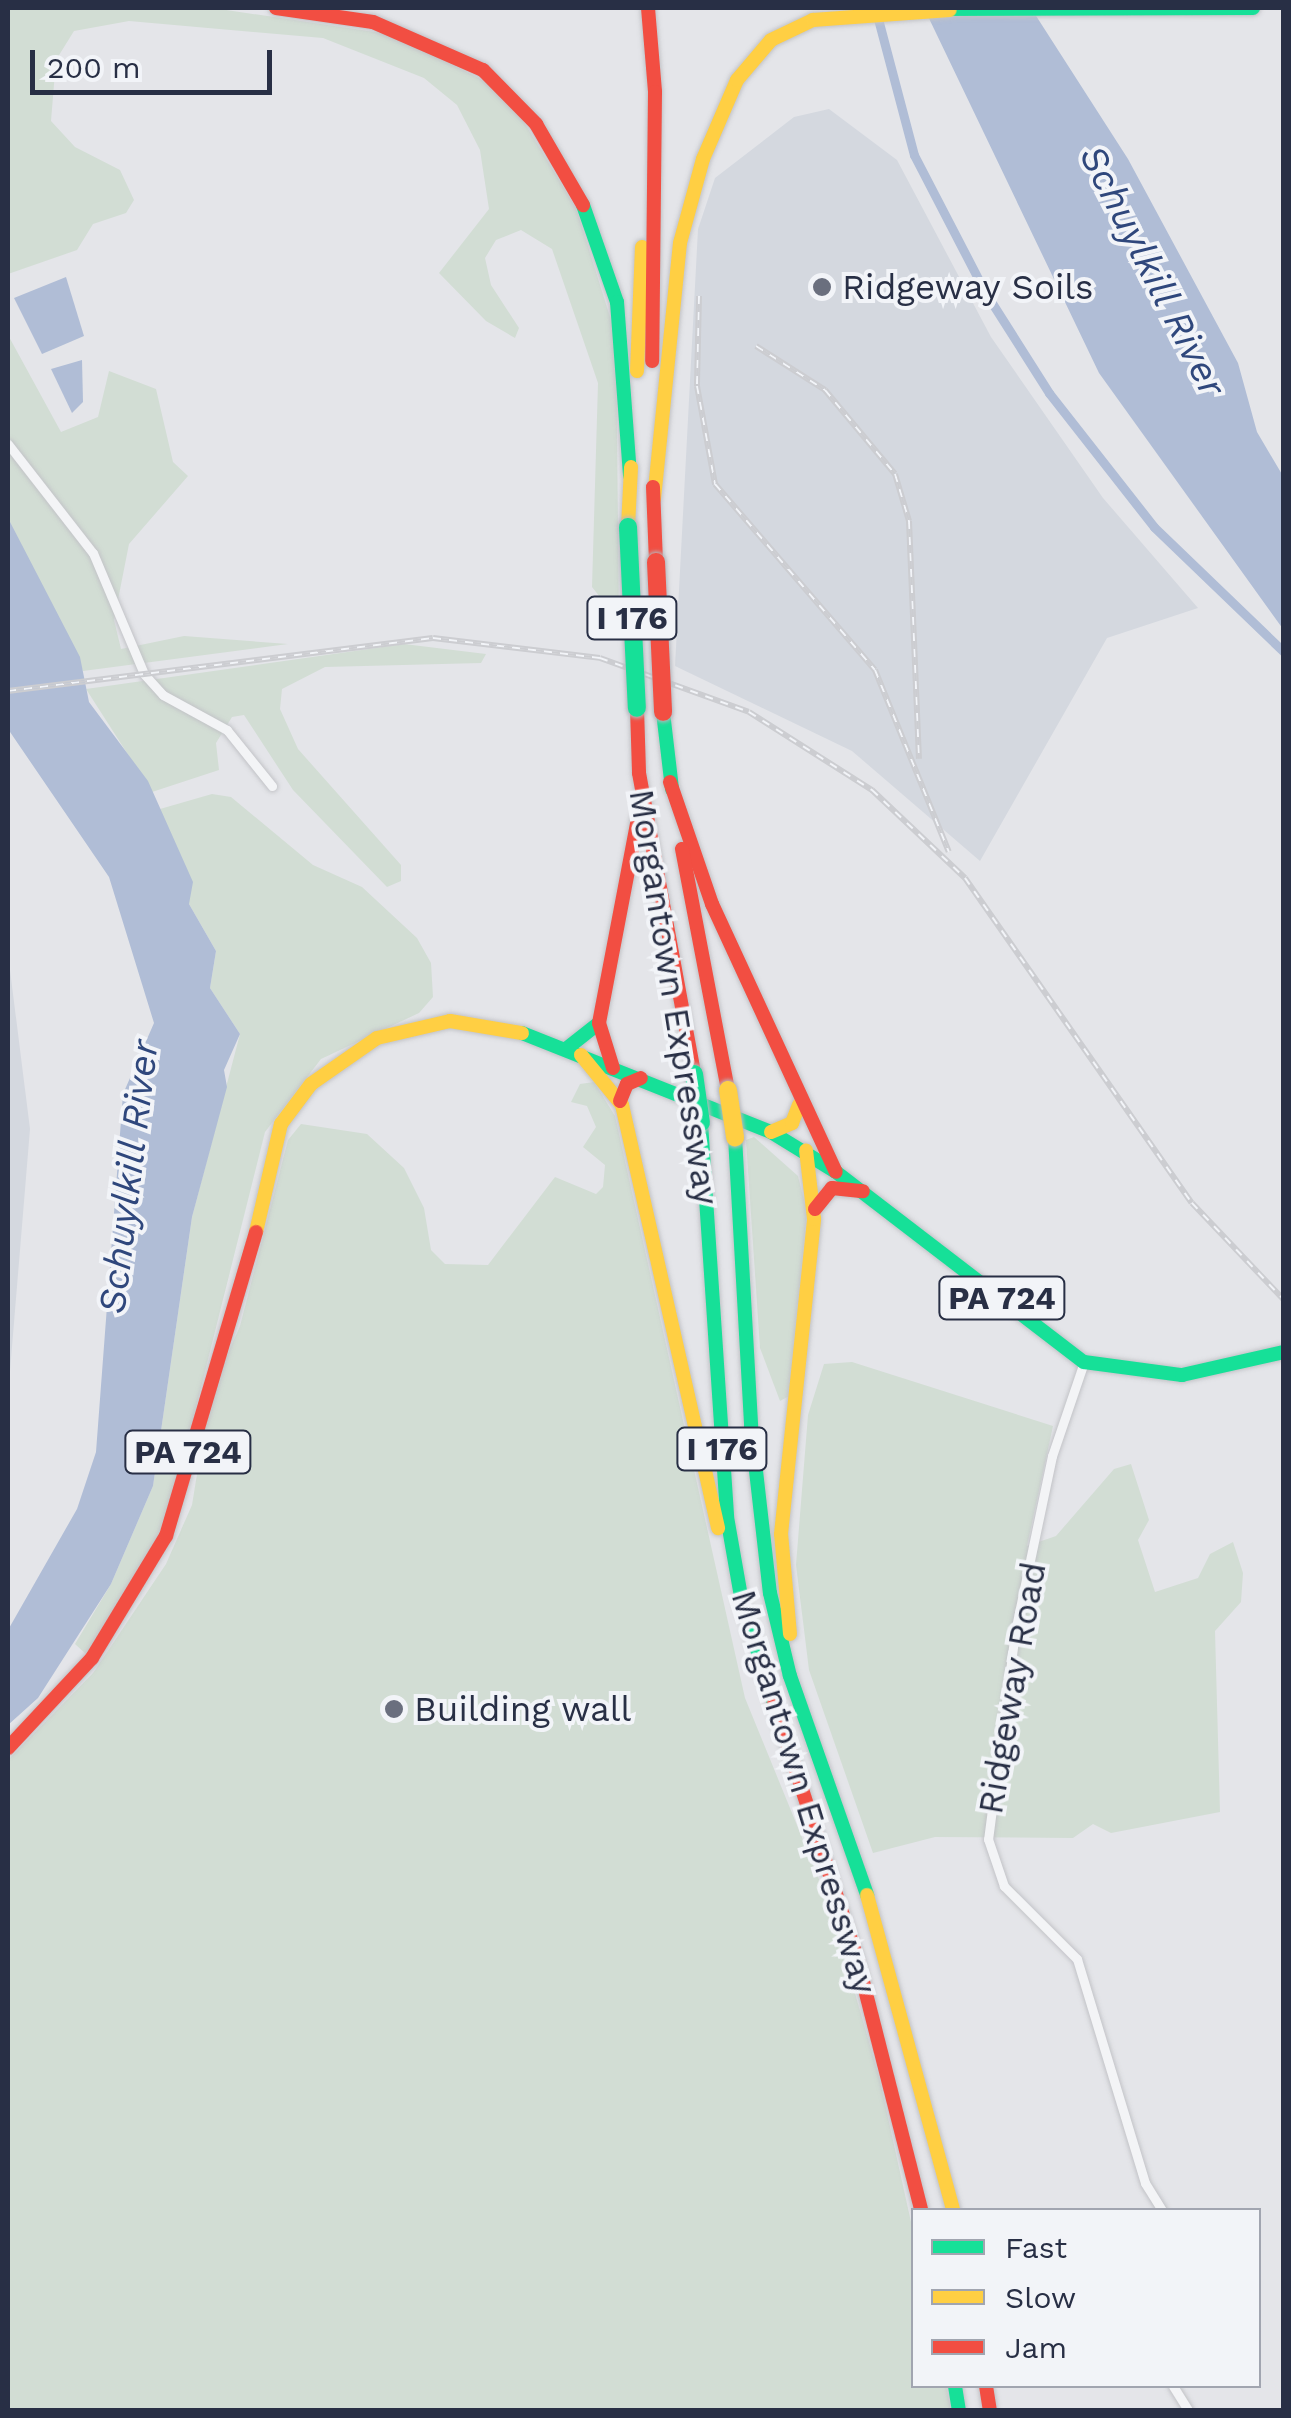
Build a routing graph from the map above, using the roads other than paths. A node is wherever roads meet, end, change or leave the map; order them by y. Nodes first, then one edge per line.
1 (276, 8) edge
2 (1253, 8) edge
3 (871, 10) edge
4 (950, 10) edge
5 (645, 11) edge
6 (8, 444) edge
7 (630, 476) junction
8 (654, 500) junction
9 (638, 773) junction
10 (670, 782) junction
11 (272, 786) dead end
12 (599, 1023) junction
13 (574, 1052) junction
14 (613, 1068) junction
15 (640, 1078) junction
16 (620, 1101) junction
17 (799, 1105) junction
18 (772, 1132) junction
19 (806, 1150) junction
20 (836, 1172) junction
21 (863, 1192) junction
22 (814, 1210) junction
23 (1284, 1352) edge
24 (1084, 1362) junction
25 (8, 1748) edge
26 (820, 1756) junction
27 (789, 1768) junction
28 (920, 2208) edge
29 (952, 2208) edge
30 (1161, 2208) edge
31 (1174, 2388) edge
32 (1188, 2410) edge

1 - 7 main road
2 - 4 main road
3 - 4 main road
3 - 8 main road
5 - 7 main road
5 - 8 main road
6 - 11 street
7 - 9 main road, Morgantown Expressway / I 176, bridge
8 - 10 main road, Morgantown Expressway / I 176, bridge
9 - 12 main road
9 - 27 main road, Morgantown Expressway / I 176, bridge
10 - 17 main road
10 - 26 main road, Morgantown Expressway / I 176, bridge
12 - 13 main road
12 - 14 main road
13 - 14 main road, PA 724
13 - 16 main road
13 - 25 main road, PA 724
14 - 15 main road, PA 724
15 - 16 main road
15 - 18 main road, PA 724
16 - 27 main road
17 - 18 main road
17 - 20 main road
18 - 19 main road, PA 724
19 - 20 main road, PA 724
19 - 22 main road
20 - 21 main road, PA 724
21 - 22 main road
21 - 24 main road, PA 724
22 - 26 main road
23 - 24 main road, PA 724
24 - 30 street, Ridgeway Road
26 - 29 main road, Morgantown Expressway / I 176
27 - 28 main road, Morgantown Expressway / I 176
31 - 32 street

